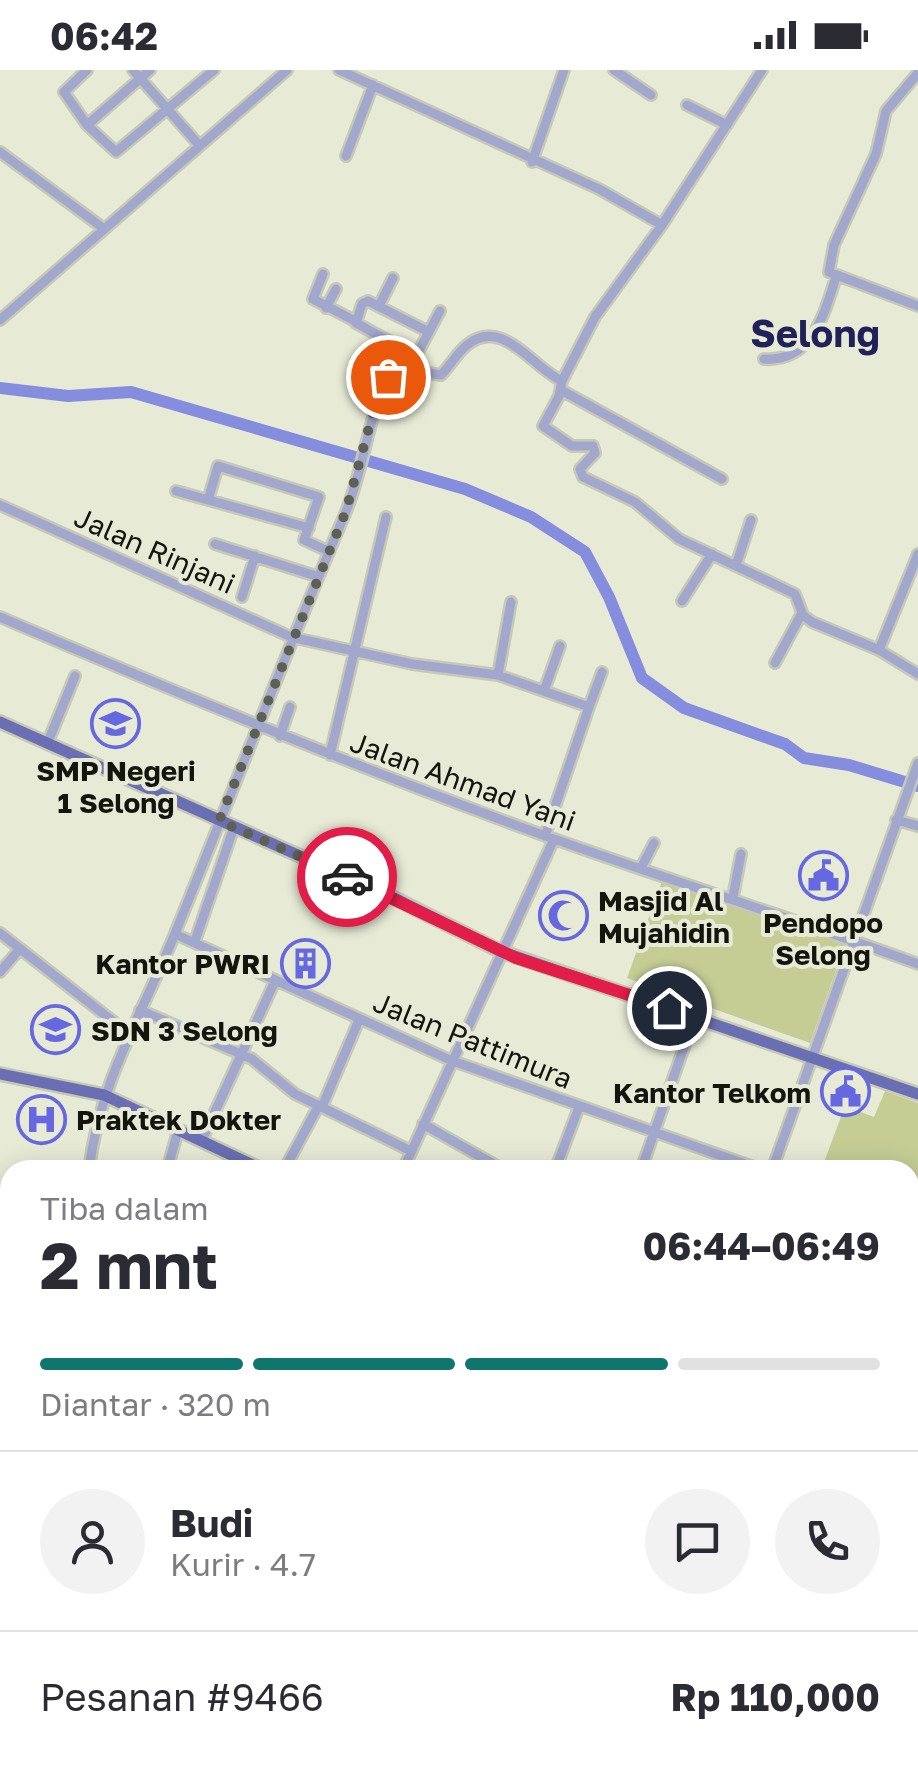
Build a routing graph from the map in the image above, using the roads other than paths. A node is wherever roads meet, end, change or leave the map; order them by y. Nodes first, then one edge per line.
1 (87, 70) edge
2 (150, 70) edge
3 (214, 70) edge
4 (287, 70) edge
5 (339, 70) edge
6 (564, 70) edge
7 (614, 70) edge
8 (762, 70) edge
9 (918, 73) edge
10 (136, 74) edge
11 (373, 85) junction
12 (650, 95) dead end
13 (687, 106) dead end
14 (168, 110) junction
15 (87, 124) junction
16 (726, 125) junction
17 (199, 145) junction
18 (0, 152) edge
19 (346, 156) dead end
20 (532, 162) junction
21 (662, 225) junction
22 (103, 228) junction
23 (323, 274) dead end
24 (836, 277) junction
25 (393, 278) dead end
26 (336, 290) dead end
27 (378, 306) junction
28 (918, 306) edge
29 (326, 308) junction
30 (440, 311) dead end
31 (0, 320) edge
32 (354, 321) junction
33 (429, 332) junction
34 (416, 356) junction
35 (764, 360) dead end
36 (410, 369) junction
37 (562, 385) junction
38 (722, 479) dead end
39 (176, 491) dead end
40 (208, 500) junction
41 (0, 505) edge
42 (386, 517) dead end
43 (751, 520) dead end
44 (308, 528) junction
45 (215, 544) dead end
46 (328, 551) junction
47 (712, 554) junction
48 (918, 554) edge
49 (255, 556) junction
50 (736, 565) junction
51 (316, 576) junction
52 (242, 597) dead end
53 (682, 601) dead end
54 (512, 602) dead end
55 (802, 613) junction
56 (0, 616) edge
57 (291, 637) junction
58 (560, 646) dead end
59 (879, 650) junction
60 (356, 652) junction
61 (776, 663) dead end
62 (602, 672) dead end
63 (498, 674) junction
64 (918, 674) edge
65 (75, 676) dead end
66 (544, 690) junction
67 (290, 707) dead end
68 (590, 707) junction
69 (0, 722) edge
70 (256, 726) junction
71 (280, 736) junction
72 (48, 742) junction
73 (330, 756) junction
74 (917, 764) edge
75 (898, 815) junction
76 (219, 821) junction
77 (918, 826) edge
78 (234, 827) junction
79 (550, 838) junction
80 (654, 844) dead end
81 (741, 854) dead end
82 (641, 868) junction
83 (733, 896) junction
84 (0, 933) edge
85 (175, 934) junction
86 (195, 940) junction
87 (852, 940) junction
88 (19, 950) junction
89 (500, 952) junction
90 (918, 964) edge
91 (0, 972) edge
92 (275, 981) junction
93 (140, 1010) junction
94 (695, 1016) junction
95 (359, 1020) junction
96 (128, 1033) junction
97 (813, 1055) junction
98 (243, 1056) junction
99 (450, 1060) junction
100 (0, 1074) edge
101 (918, 1094) edge
102 (104, 1095) junction
103 (321, 1106) junction
104 (579, 1107) junction
105 (423, 1124) junction
106 (178, 1131) junction
107 (652, 1134) junction
108 (202, 1140) junction
109 (410, 1151) junction
110 (90, 1160) edge
111 (170, 1160) edge
112 (243, 1160) edge
113 (290, 1160) edge
114 (406, 1160) edge
115 (486, 1160) edge
116 (559, 1160) edge
117 (644, 1160) edge
118 (731, 1160) edge
119 (776, 1160) edge

1 - 15 street
2 - 10 street
3 - 14 street
4 - 17 street
5 - 11 street
6 - 20 street
7 - 12 street
8 - 16 street
9 - 24 street
10 - 14 street
10 - 15 street
11 - 19 street
11 - 20 street
13 - 16 street
14 - 15 street
14 - 17 street
16 - 21 street
17 - 22 street
18 - 22 street
20 - 21 street
21 - 37 street
22 - 31 street
23 - 29 street
24 - 28 street
24 - 35 street
25 - 27 street
26 - 29 street
27 - 32 street
27 - 33 street
29 - 32 street
30 - 33 street
32 - 34 street
33 - 34 street
34 - 36 street
36 - 37 street
36 - 46 street
37 - 38 street
37 - 47 street
39 - 40 street
40 - 44 street
40 - 44 street
41 - 57 street, Jalan Rinjani
42 - 60 street
43 - 50 street
44 - 46 street
45 - 49 street
46 - 51 street
47 - 50 street
47 - 53 street
48 - 59 street
49 - 51 street
49 - 52 street
50 - 55 street
51 - 57 street
54 - 63 street
55 - 59 street
55 - 61 street
56 - 70 street, Jalan Ahmad Yani
57 - 60 street, Jalan Rinjani
57 - 70 street
58 - 66 street
59 - 64 street
60 - 63 street, Jalan Rinjani
60 - 73 street
62 - 68 street
63 - 66 street, Jalan Rinjani
65 - 72 street
66 - 68 street, Jalan Rinjani
67 - 71 street
68 - 79 street
69 - 72 main road
70 - 71 street, Jalan Ahmad Yani
70 - 76 street
71 - 73 street, Jalan Ahmad Yani
72 - 76 main road
73 - 79 street, Jalan Ahmad Yani
74 - 75 street
75 - 77 street
75 - 87 street
76 - 78 main road
76 - 85 street
78 - 86 street
78 - 89 main road
79 - 82 street, Jalan Ahmad Yani
79 - 89 street
80 - 82 street
81 - 83 street
82 - 83 street, Jalan Ahmad Yani
83 - 87 street, Jalan Ahmad Yani
84 - 88 street
85 - 86 street, Jalan Pattimura
85 - 93 street
86 - 92 street, Jalan Pattimura
87 - 90 street, Jalan Ahmad Yani
87 - 97 street
88 - 91 street
88 - 96 street
89 - 94 main road
89 - 99 street
92 - 95 street, Jalan Pattimura
92 - 98 street
93 - 96 street
93 - 98 street
94 - 97 main road
94 - 107 street
95 - 99 street, Jalan Pattimura
95 - 103 street
96 - 102 street
97 - 101 main road
97 - 119 street
98 - 103 street
98 - 108 street
99 - 104 street, Jalan Pattimura
99 - 105 street
100 - 102 main road
102 - 106 main road
102 - 110 street
103 - 109 street
103 - 113 street
104 - 107 street, Jalan Pattimura
104 - 116 street
105 - 109 street
105 - 115 street
106 - 108 main road
106 - 111 street
107 - 117 street
107 - 118 street, Jalan Pattimura
108 - 112 main road
109 - 114 street

